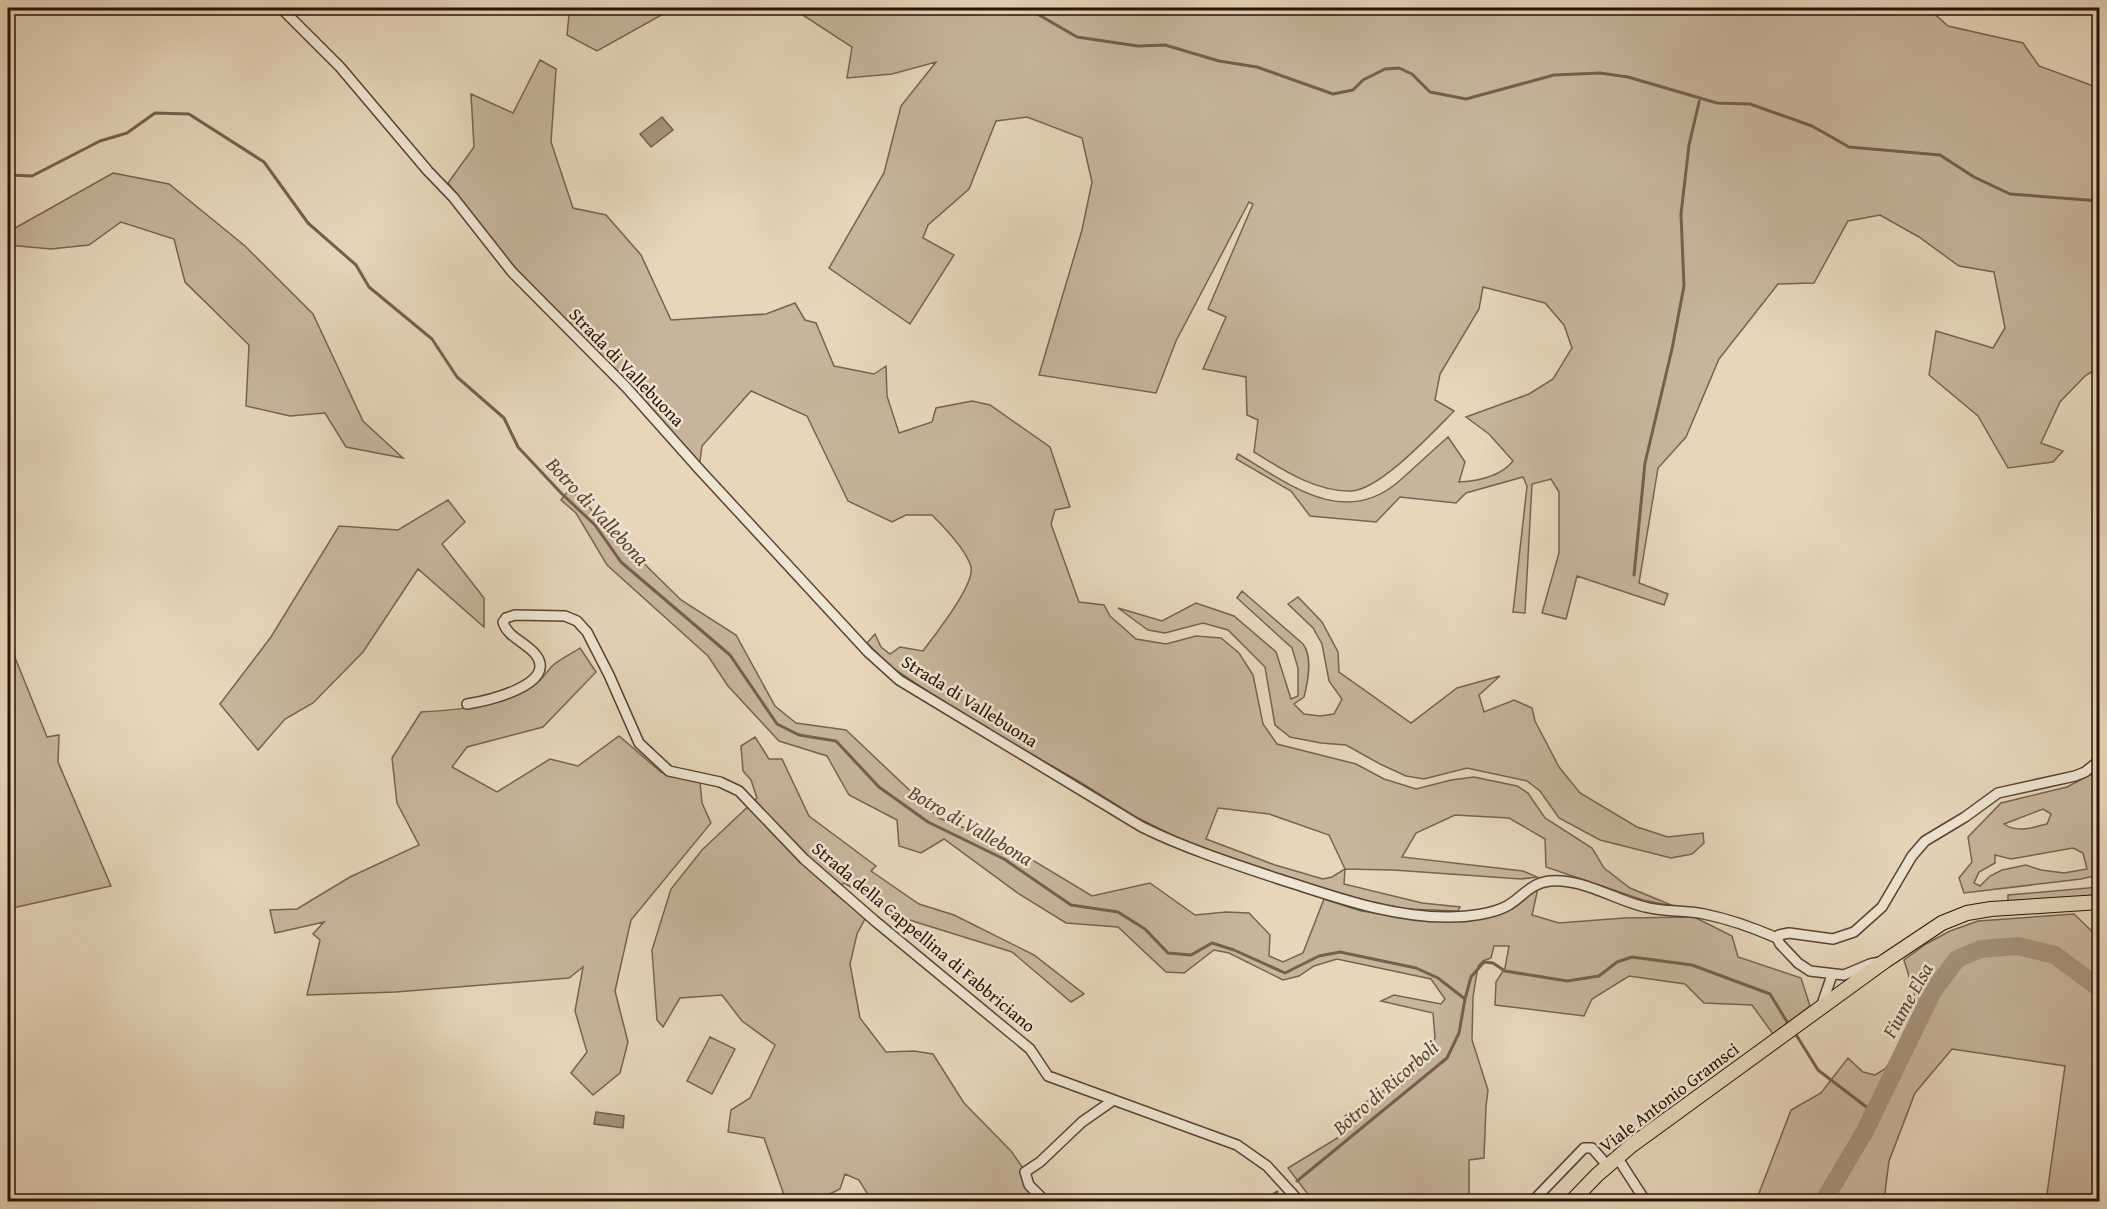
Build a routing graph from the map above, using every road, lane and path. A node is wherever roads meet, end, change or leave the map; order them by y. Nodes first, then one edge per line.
1 (277, 8) edge
2 (467, 704) dead end
3 (2100, 760) edge
4 (2100, 902) edge
5 (1777, 938) junction
6 (1885, 961) junction
7 (1833, 975) junction
8 (1820, 1009) junction
9 (1112, 1101) junction
10 (1612, 1161) junction
11 (1046, 1202) edge
12 (1300, 1202) edge
13 (1532, 1202) edge
14 (1571, 1202) edge
15 (1646, 1202) edge

1 - 5 street, Strada di Vallebuona
2 - 9 street, Strada della Cappellina di Fabbriciano
3 - 5 street
4 - 6 main road, Viale Antonio Gramsci
5 - 7 street
6 - 7 street
6 - 8 main road, Viale Antonio Gramsci
7 - 8 street
8 - 10 main road, Viale Antonio Gramsci
9 - 11 street
9 - 12 street, Strada della Cappellina di Fabbriciano
10 - 13 street
10 - 14 main road, Viale Antonio Gramsci
10 - 15 street

